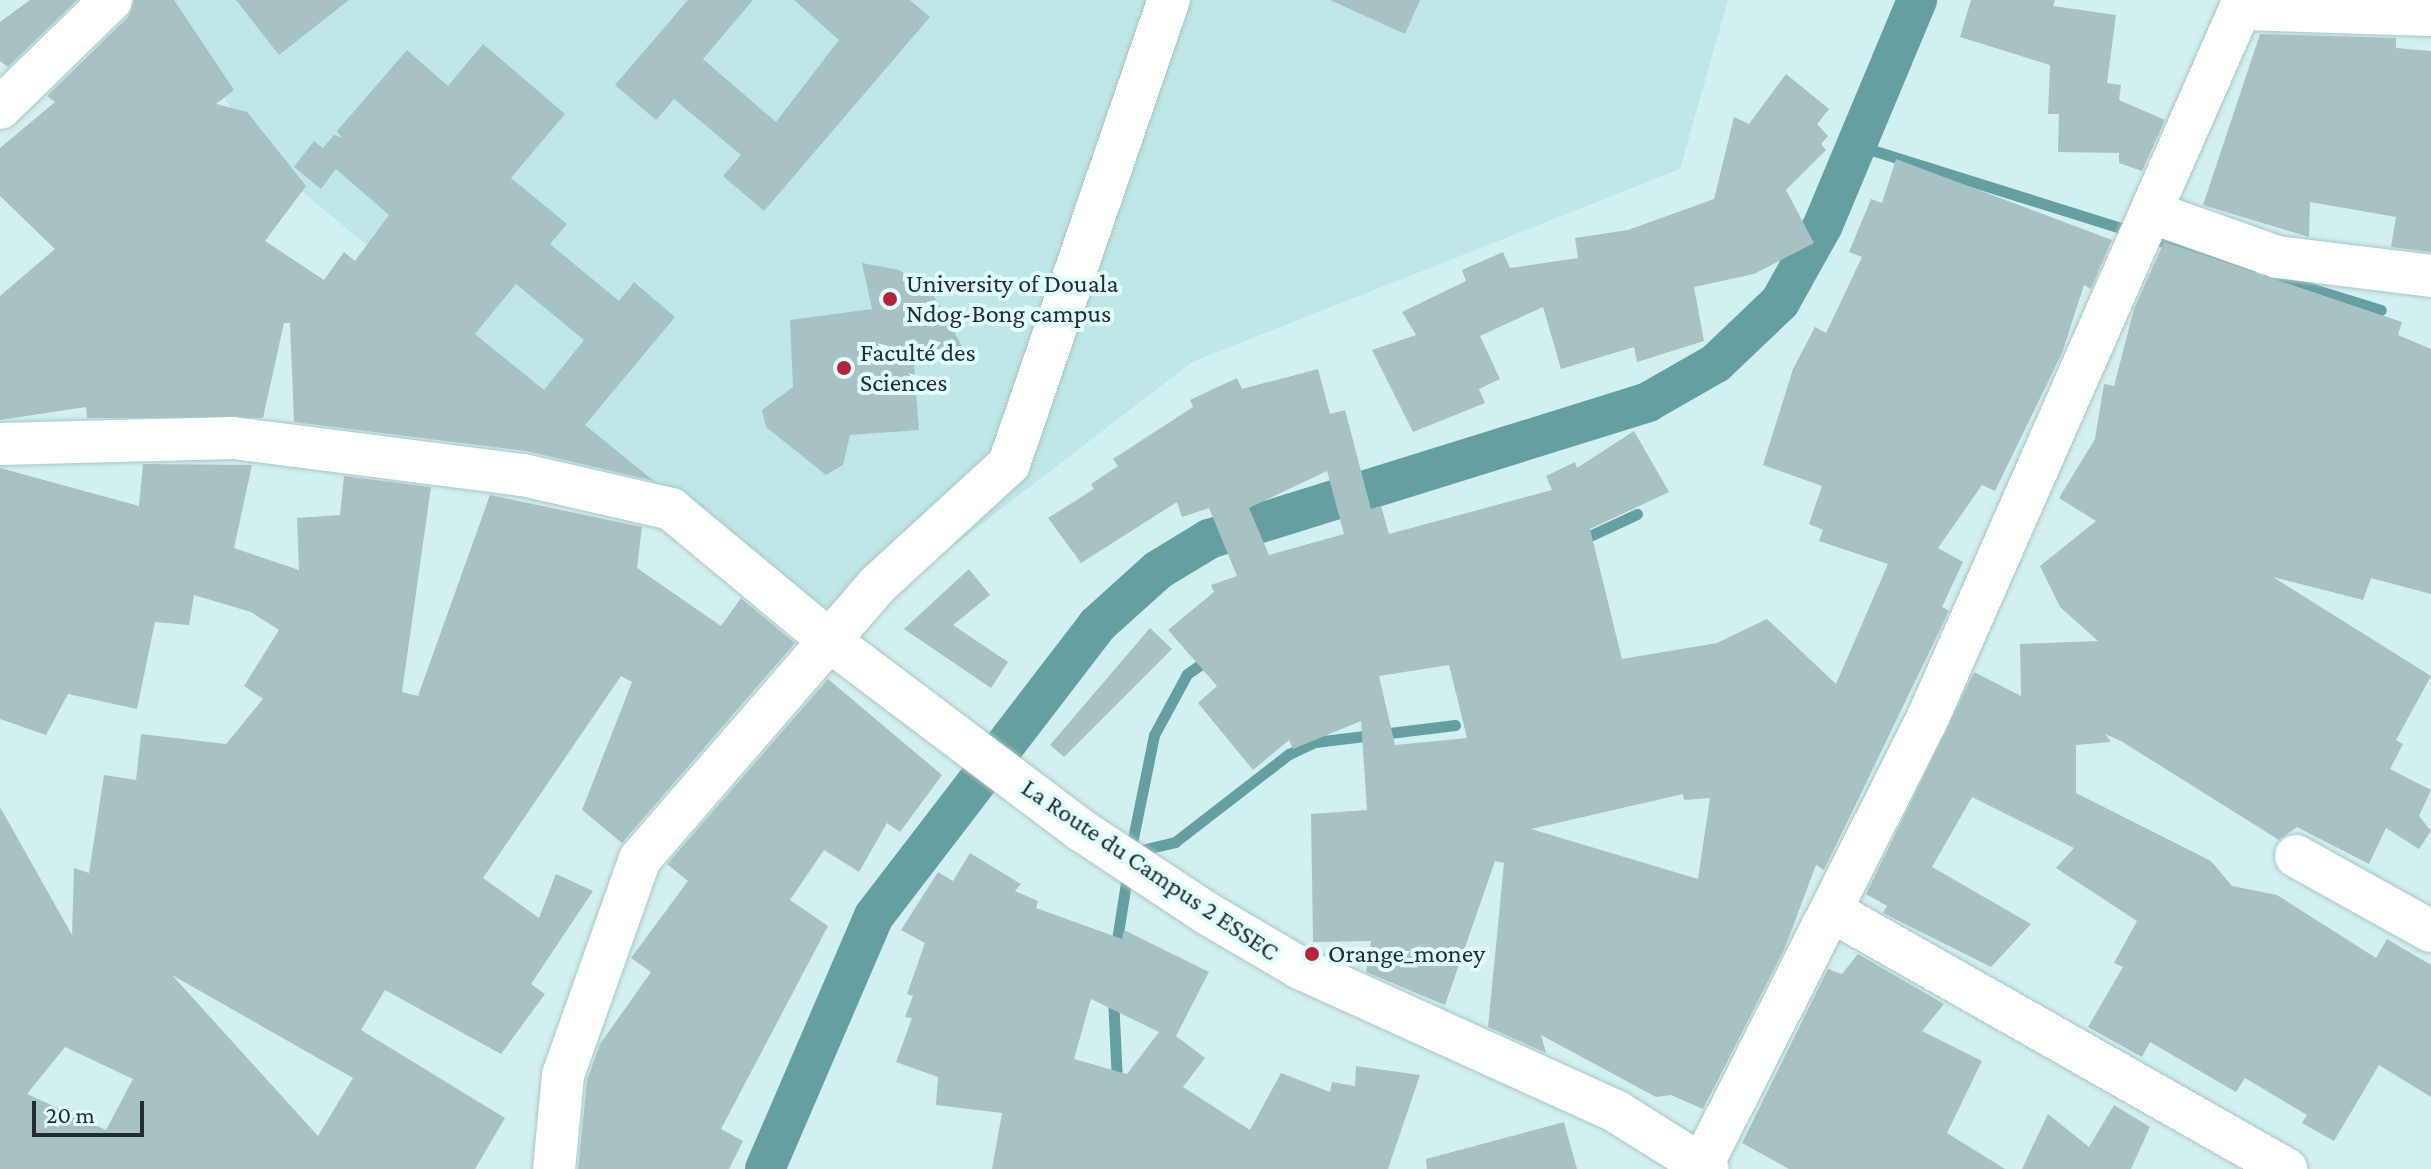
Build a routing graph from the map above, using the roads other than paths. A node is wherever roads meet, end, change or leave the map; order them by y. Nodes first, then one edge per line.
1 (111, 0) edge
2 (1169, 0) edge
3 (2242, 4) edge
4 (2431, 15) edge
5 (0, 108) edge
6 (2153, 213) junction
7 (2431, 276) edge
8 (0, 444) edge
9 (830, 641) junction
10 (2296, 856) dead end
11 (1835, 913) junction
12 (2431, 931) edge
13 (1705, 1167) edge
14 (554, 1169) edge
15 (2286, 1169) edge

1 - 5 street
2 - 9 street
3 - 4 street
3 - 6 street
6 - 7 street
6 - 11 street
8 - 9 street, La Route du Campus 2 ESSEC
9 - 13 street, La Route du Campus 2 ESSEC
9 - 14 street
10 - 12 street
11 - 13 street
11 - 15 street

